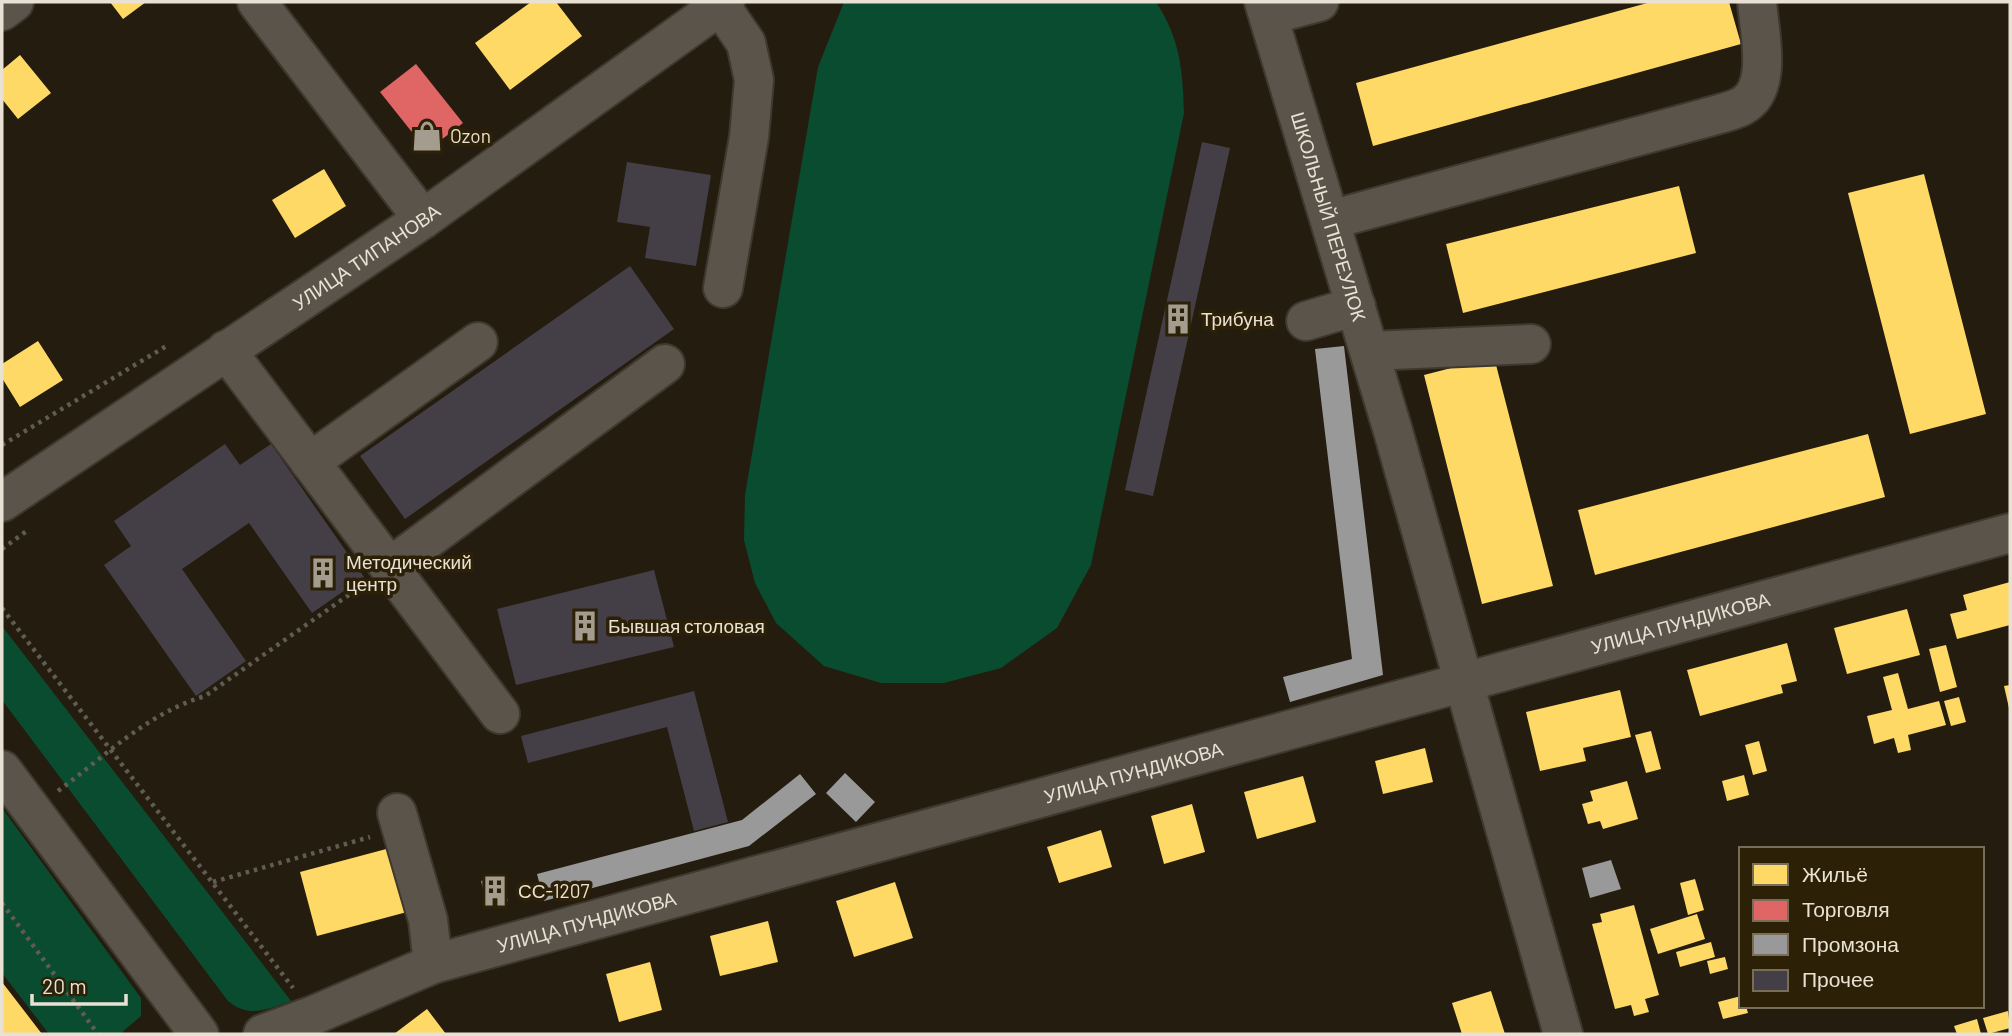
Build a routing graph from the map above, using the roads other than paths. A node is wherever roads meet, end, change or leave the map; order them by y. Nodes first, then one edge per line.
1 (14, 2) edge
2 (257, 2) edge
3 (1319, 2) edge
4 (1756, 2) edge
5 (723, 4) edge
6 (1267, 9) edge
7 (2, 11) edge
8 (423, 219) junction
9 (1330, 220) junction
10 (723, 288) dead end
11 (1356, 306) junction
12 (1306, 321) dead end
13 (478, 342) dead end
14 (1531, 344) dead end
15 (226, 350) junction
16 (1370, 351) junction
17 (665, 364) dead end
18 (310, 462) junction
19 (2, 502) edge
20 (2010, 533) edge
21 (390, 567) junction
22 (1464, 683) junction
23 (500, 714) dead end
24 (2, 770) edge
25 (399, 821) road end
26 (433, 964) junction
27 (199, 1034) edge
28 (263, 1034) edge
29 (1563, 1034) edge

1 - 7 street
2 - 8 street
3 - 6 street
4 - 9 street
5 - 8 street, УЛИЦА ТИПАНОВА
5 - 10 street
6 - 9 street, ШКОЛЬНЫЙ ПЕРЕУЛОК
8 - 15 street, УЛИЦА ТИПАНОВА
9 - 11 street, ШКОЛЬНЫЙ ПЕРЕУЛОК
11 - 12 street
11 - 16 street, ШКОЛЬНЫЙ ПЕРЕУЛОК
13 - 18 street
14 - 16 street
15 - 18 street
15 - 19 street, УЛИЦА ТИПАНОВА
16 - 22 street, ШКОЛЬНЫЙ ПЕРЕУЛОК
17 - 21 street
18 - 21 street
20 - 22 street, УЛИЦА ПУНДИКОВА
21 - 23 street
22 - 26 street, УЛИЦА ПУНДИКОВА
22 - 29 street, ШКОЛЬНЫЙ ПЕРЕУЛОК
24 - 27 street
25 - 26 street
26 - 28 street, УЛИЦА ПУНДИКОВА

